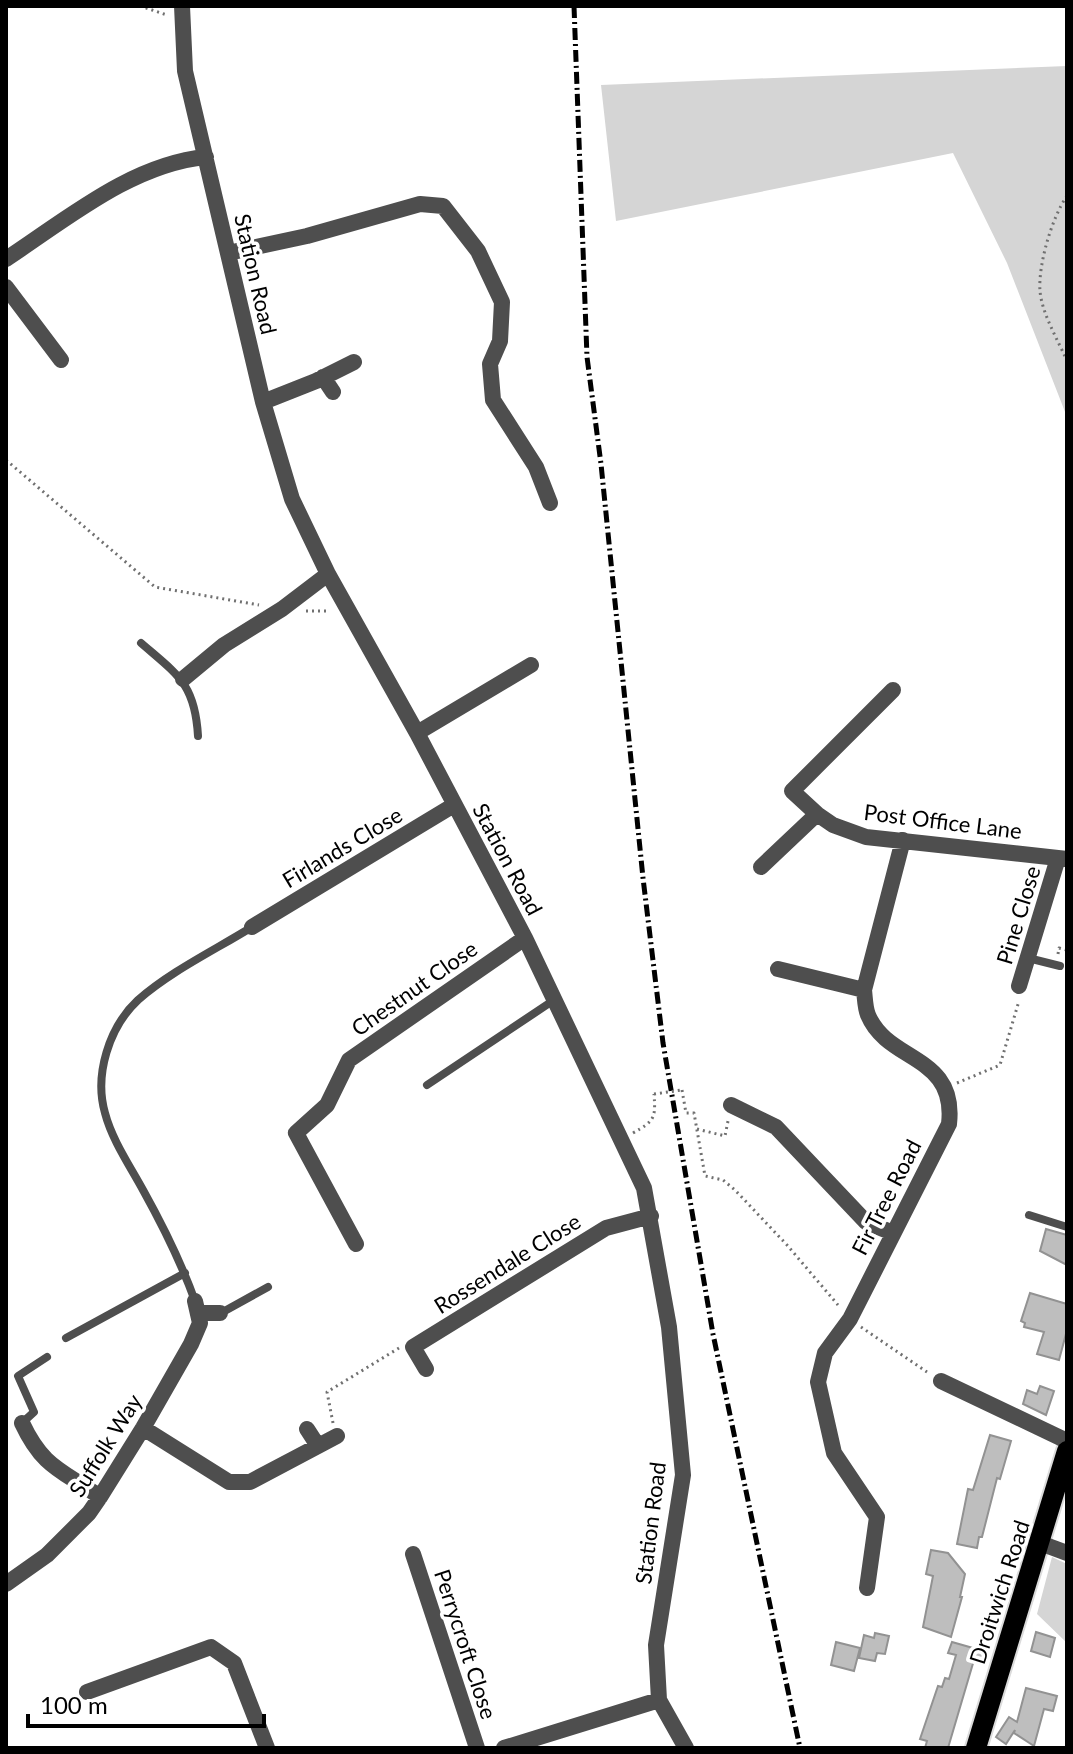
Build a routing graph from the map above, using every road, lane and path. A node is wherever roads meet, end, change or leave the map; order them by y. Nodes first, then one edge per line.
1 (140, 6) edge
2 (182, 13) edge
3 (206, 157) junction
4 (1067, 196) edge
5 (228, 253) junction
6 (6, 259) edge
7 (6, 287) edge
8 (61, 360) dead end
9 (1067, 361) edge
10 (354, 362) dead end
11 (323, 377) junction
12 (333, 392) dead end
13 (263, 402) junction
14 (6, 460) edge
15 (550, 503) dead end
16 (328, 574) junction
17 (282, 609) junction
18 (350, 611) junction
19 (141, 643) dead end
20 (531, 665) dead end
21 (183, 679) junction
22 (893, 690) dead end
23 (417, 733) junction
24 (198, 736) dead end
25 (454, 805) junction
26 (817, 814) junction
27 (903, 840) junction
28 (1063, 858) edge
29 (761, 867) dead end
30 (252, 927) joint
31 (525, 938) junction
32 (1028, 958) junction
33 (1060, 966) dead end
34 (778, 969) dead end
35 (1019, 986) joint
36 (864, 990) junction
37 (554, 1000) junction
38 (427, 1085) dead end
39 (945, 1087) junction
40 (731, 1105) joint
41 (697, 1129) junction
42 (623, 1139) junction
43 (1029, 1215) dead end
44 (651, 1216) junction
45 (1067, 1227) edge
46 (893, 1233) junction
47 (356, 1244) dead end
48 (185, 1273) junction
49 (268, 1287) dead end
50 (197, 1307) junction
51 (220, 1313) joint
52 (850, 1319) junction
53 (66, 1338) dead end
54 (413, 1347) junction
55 (47, 1357) dead end
56 (426, 1369) dead end
57 (941, 1381) joint
58 (22, 1423) joint
59 (143, 1428) junction
60 (307, 1429) dead end
61 (337, 1436) joint
62 (1067, 1441) edge
63 (318, 1446) junction
64 (1067, 1451) edge
65 (100, 1497) junction
66 (1040, 1543) junction
67 (1067, 1553) edge
68 (413, 1554) dead end
69 (6, 1584) edge
70 (867, 1588) dead end
71 (87, 1692) dead end
72 (659, 1700) junction
73 (267, 1748) edge
74 (477, 1748) edge
75 (504, 1748) edge
76 (686, 1748) edge
77 (976, 1748) edge

1 - 2 path
2 - 3 street, Station Road
3 - 5 street, Station Road
3 - 6 street
4 - 9 path
5 - 13 street, Station Road
5 - 15 street
7 - 8 street
10 - 11 street
11 - 12 street
11 - 13 street
13 - 16 street, Station Road
14 - 17 path
16 - 17 street
16 - 18 street, Station Road
17 - 18 path
17 - 21 street
18 - 23 street, Station Road
19 - 21 lane
20 - 23 street
21 - 24 lane
22 - 26 street
23 - 25 street, Station Road
25 - 30 street, Firlands Close
25 - 31 street, Station Road
26 - 27 street, Post Office Lane
26 - 29 street
27 - 28 street, Post Office Lane
27 - 36 street
28 - 32 street, Pine Close
30 - 48 lane
31 - 37 street, Station Road
31 - 47 street, Chestnut Close
32 - 33 lane
32 - 35 street, Pine Close
34 - 36 street
35 - 39 path
36 - 39 street
37 - 38 lane
37 - 42 street, Station Road
39 - 46 street, Fir Tree Road
40 - 41 path
40 - 46 street
41 - 42 path, bridge
41 - 52 path
42 - 44 street, Station Road
43 - 45 lane
44 - 54 street, Rossendale Close
44 - 72 street, Station Road
46 - 52 street, Fir Tree Road
48 - 50 lane
48 - 53 lane
49 - 51 lane
50 - 51 street
50 - 59 street, Suffolk Way
52 - 57 path
52 - 70 street, Fir Tree Road
54 - 56 street
54 - 61 path
55 - 58 lane
57 - 62 street
58 - 65 street
59 - 63 street
59 - 65 street, Suffolk Way
60 - 63 street
61 - 63 street
64 - 66 main road, Droitwich Road
65 - 69 street, Suffolk Way
66 - 67 street
66 - 77 main road, Droitwich Road
68 - 74 street, Perrycroft Close
71 - 73 street
72 - 75 street
72 - 76 street, Station Road

